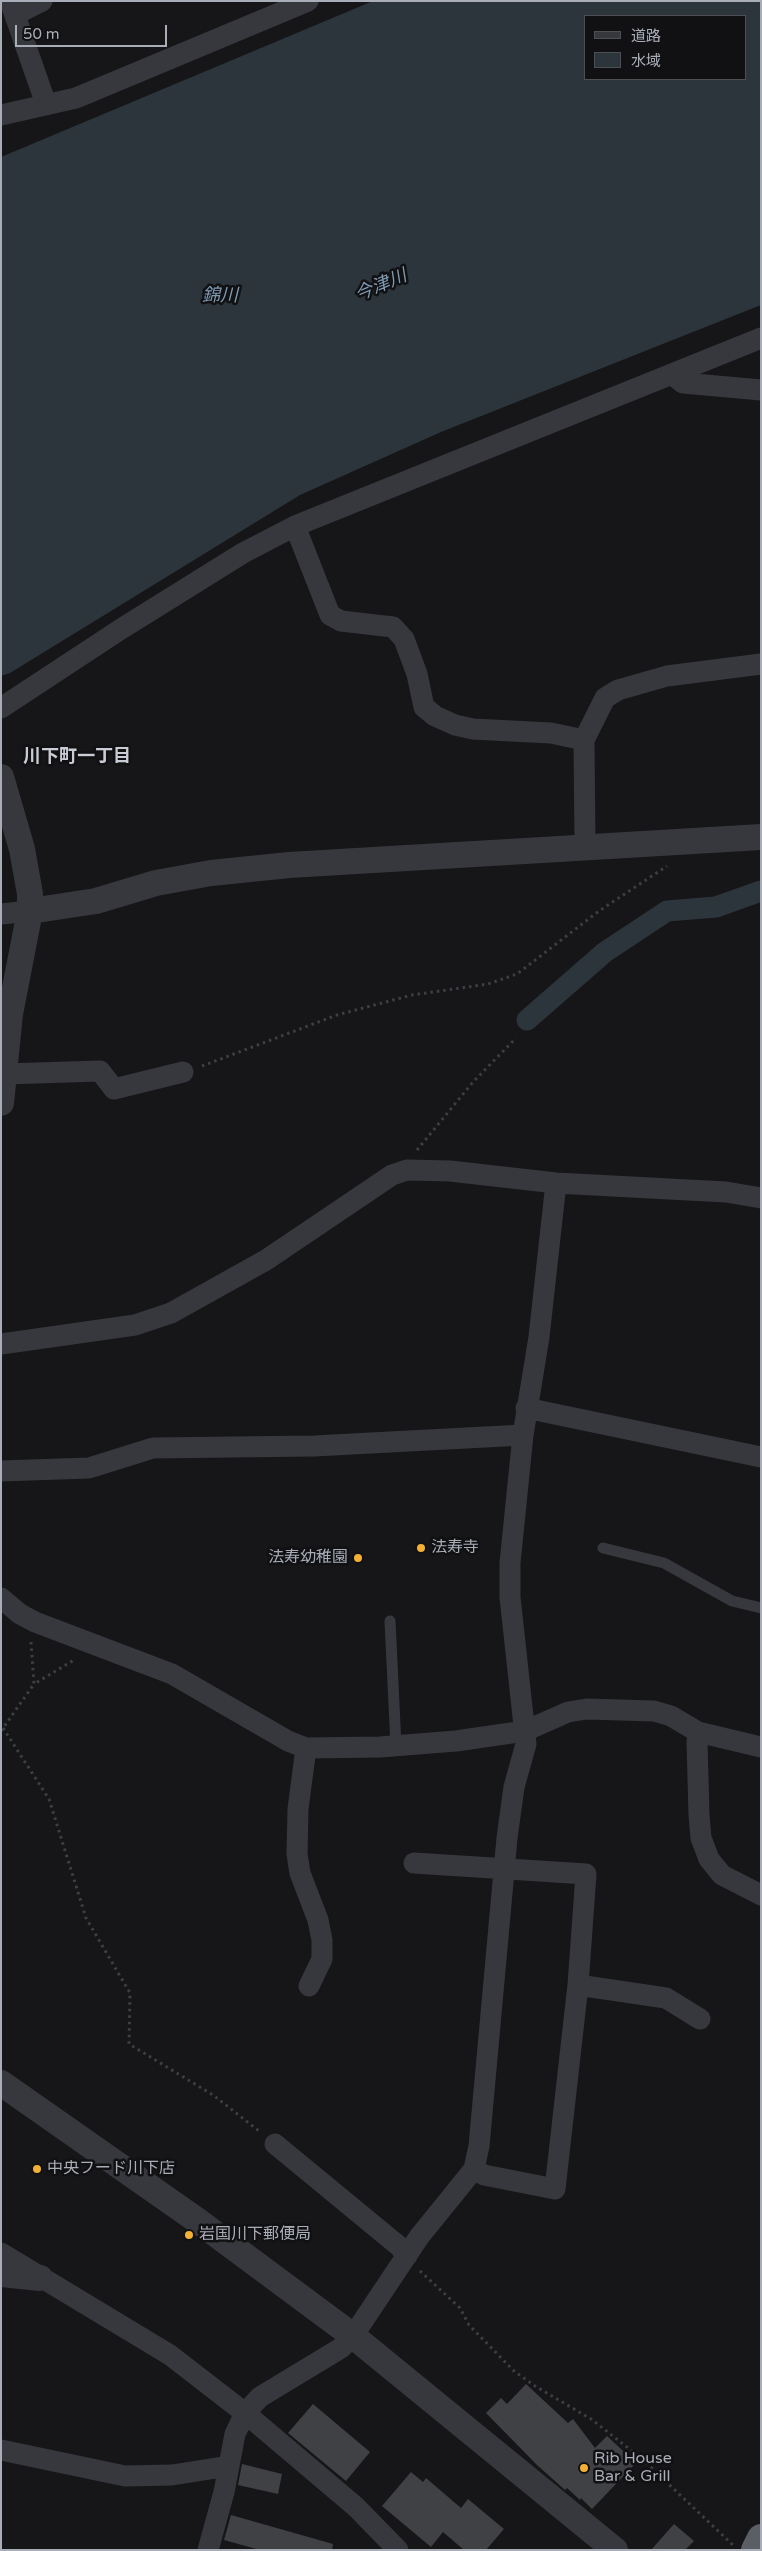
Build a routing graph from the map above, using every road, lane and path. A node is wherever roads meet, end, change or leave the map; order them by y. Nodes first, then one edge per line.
1 (42, 1) edge
2 (308, 1) edge
3 (13, 8) edge
4 (46, 104) junction
5 (1, 115) edge
6 (761, 338) edge
7 (673, 375) junction
8 (761, 390) edge
9 (294, 526) junction
10 (761, 664) edge
11 (1, 708) edge
12 (584, 740) junction
13 (1, 776) edge
14 (761, 837) edge
15 (687, 840) junction
16 (585, 846) junction
17 (30, 911) junction
18 (1, 914) edge
19 (516, 1038) dead end
20 (183, 1072) joint
21 (4, 1074) junction
22 (1, 1103) edge
23 (406, 1170) junction
24 (556, 1183) junction
25 (761, 1198) edge
26 (1, 1344) edge
27 (526, 1408) junction
28 (523, 1435) junction
29 (761, 1457) edge
30 (1, 1471) edge
31 (604, 1548) dead end
32 (1, 1598) edge
33 (761, 1608) edge
34 (390, 1621) dead end
35 (35, 1622) junction
36 (90, 1643) junction
37 (34, 1684) junction
38 (2, 1730) edge
39 (525, 1731) junction
40 (698, 1732) junction
41 (396, 1746) junction
42 (761, 1746) edge
43 (306, 1748) junction
44 (414, 1863) dead end
45 (504, 1871) junction
46 (761, 1895) edge
47 (578, 1985) junction
48 (309, 1986) dead end
49 (700, 2019) dead end
50 (1, 2083) edge
51 (275, 2144) joint
52 (474, 2169) junction
53 (1, 2253) edge
54 (406, 2256) junction
55 (1, 2274) edge
56 (40, 2278) junction
57 (353, 2336) junction
58 (245, 2413) junction
59 (1, 2450) edge
60 (229, 2466) junction
61 (750, 2545) edge
62 (208, 2550) edge
63 (398, 2550) edge
64 (615, 2550) edge

1 - 3 street
2 - 4 street
3 - 4 street
4 - 5 street
6 - 7 street
7 - 8 street
7 - 9 street
9 - 11 street
9 - 12 street
10 - 12 street
12 - 16 street
13 - 17 street
14 - 15 street
15 - 16 street
15 - 20 path
16 - 17 street
17 - 18 street
17 - 21 street
19 - 23 path
20 - 21 street
21 - 22 street
23 - 24 street
23 - 26 street
24 - 25 street
24 - 27 street
27 - 28 street
27 - 29 street
28 - 30 street
28 - 39 street
31 - 33 lane
32 - 35 street
34 - 41 lane
35 - 36 street
35 - 37 path
36 - 37 path
36 - 43 street
37 - 38 path
38 - 51 path
39 - 40 street
39 - 41 street
39 - 45 street
40 - 42 street
40 - 46 street
41 - 43 street
43 - 48 street
44 - 45 street
45 - 47 street
45 - 52 street
47 - 49 street
47 - 52 street
50 - 57 street
51 - 54 street
52 - 54 street
53 - 56 street
54 - 57 street
54 - 61 path
55 - 56 street
56 - 58 street
57 - 58 street
57 - 64 street
58 - 60 street
58 - 63 street
59 - 60 street
60 - 62 street

